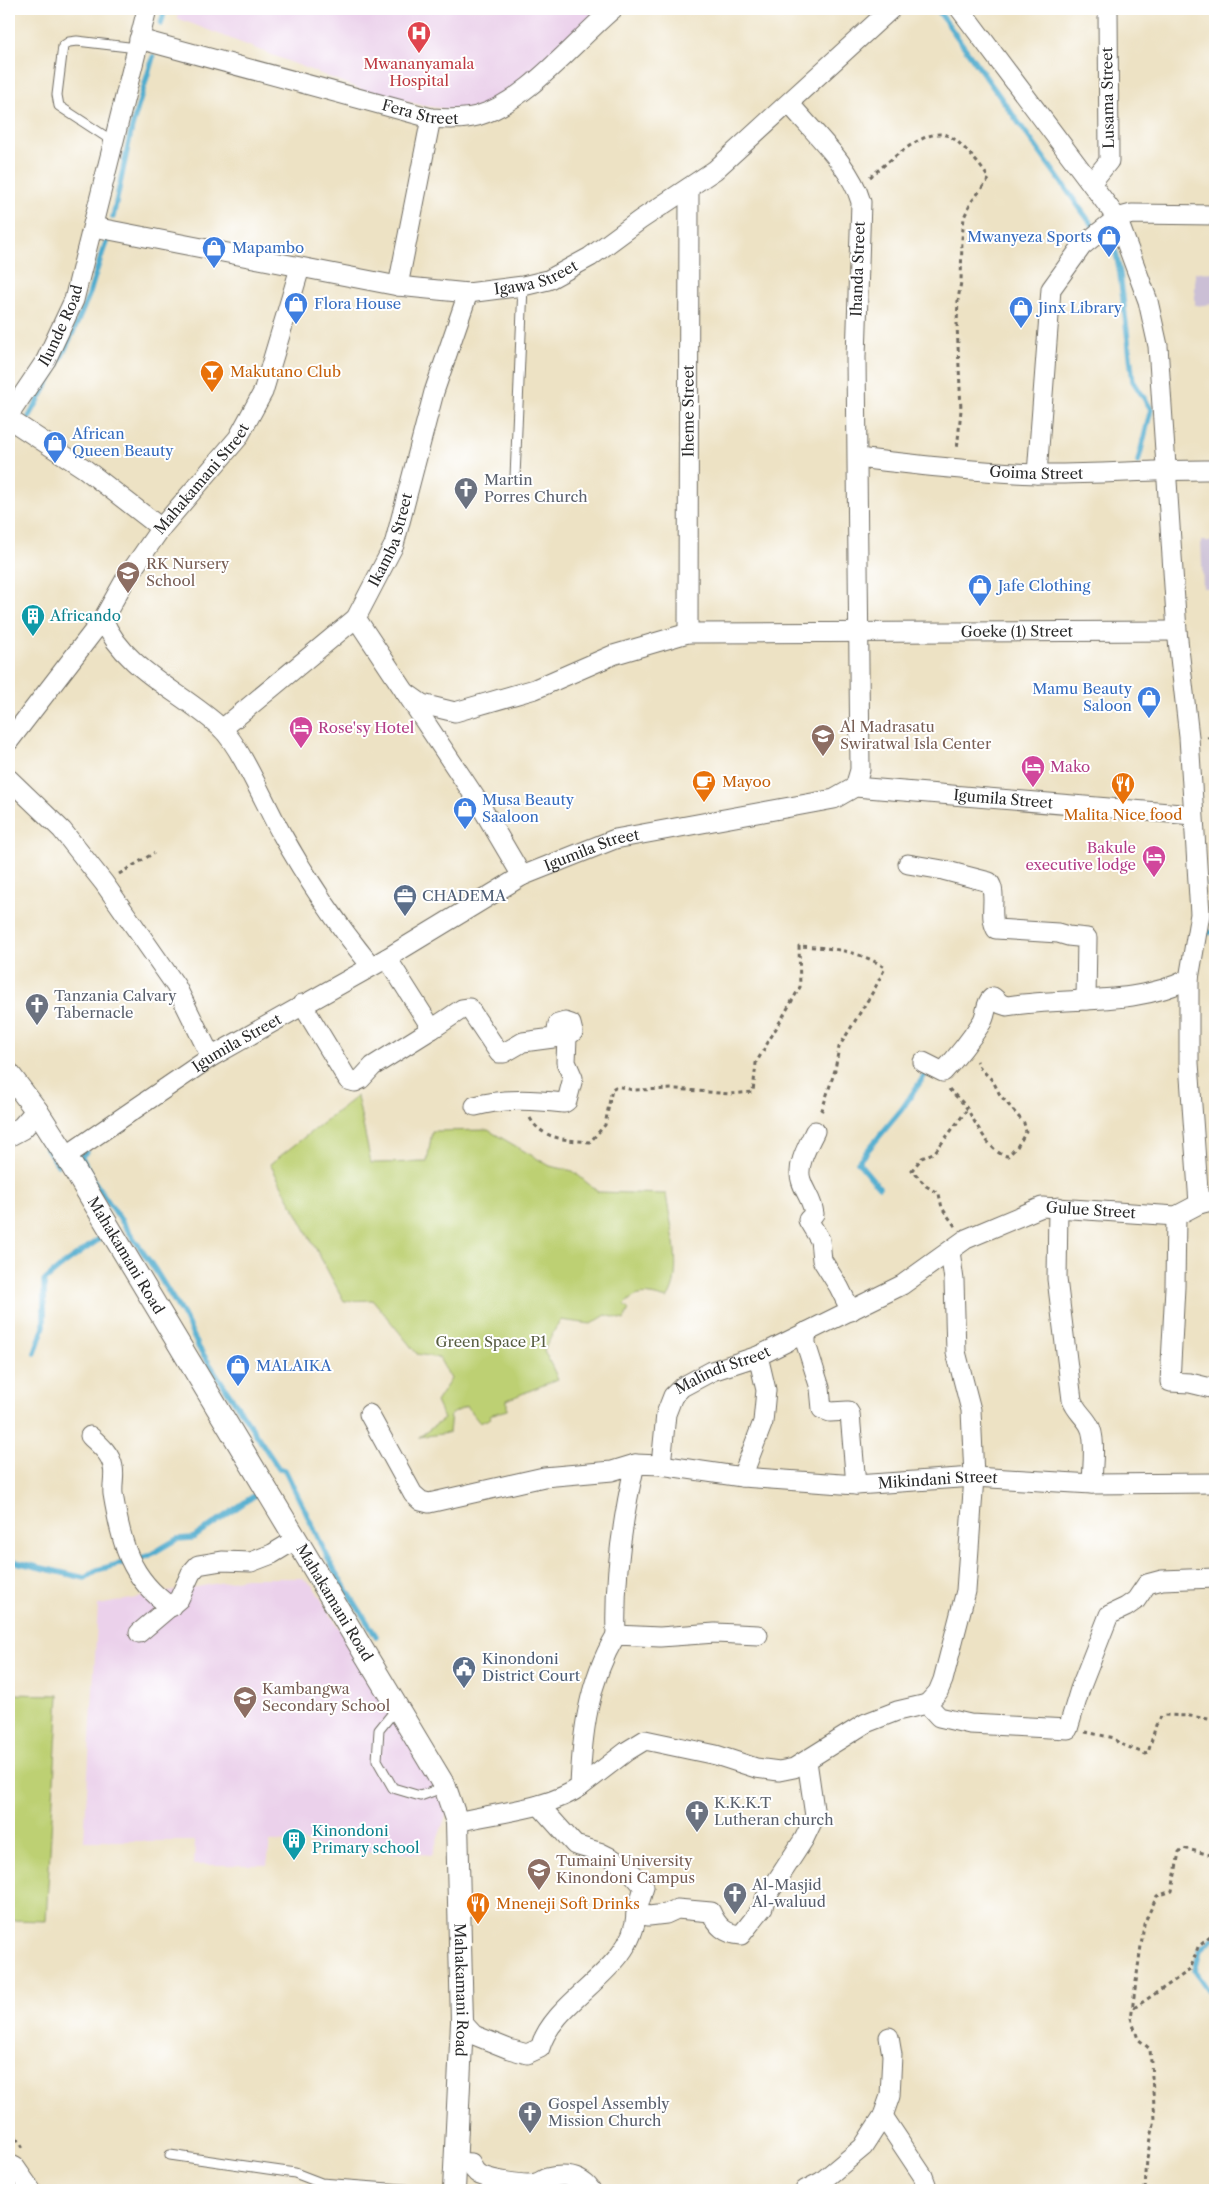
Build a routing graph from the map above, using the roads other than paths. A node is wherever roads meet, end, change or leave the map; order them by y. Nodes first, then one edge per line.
1 (147, 9) edge
2 (613, 9) edge
3 (891, 9) edge
4 (960, 9) edge
5 (1108, 9) edge
6 (138, 43) junction
7 (789, 103) junction
8 (431, 118) junction
9 (114, 142) junction
10 (1092, 182) junction
11 (689, 188) junction
12 (1215, 214) edge
13 (1118, 218) junction
14 (94, 227) junction
15 (300, 268) junction
16 (398, 286) junction
17 (523, 286) junction
18 (468, 292) junction
19 (9, 415) edge
20 (9, 419) edge
21 (858, 458) junction
22 (1166, 469) junction
23 (1215, 470) edge
24 (1037, 474) junction
25 (515, 477) dead end
26 (161, 528) junction
27 (356, 618) junction
28 (102, 619) junction
29 (1177, 631) junction
30 (857, 632) junction
31 (688, 633) junction
32 (404, 692) junction
33 (222, 729) junction
34 (9, 741) edge
35 (9, 779) edge
36 (855, 788) junction
37 (1193, 815) junction
38 (908, 864) dead end
39 (522, 876) junction
40 (1208, 915) edge
41 (379, 962) junction
42 (1189, 979) junction
43 (1086, 1000) junction
44 (302, 1004) junction
45 (432, 1029) junction
46 (211, 1057) junction
47 (923, 1062) dead end
48 (9, 1074) edge
49 (475, 1106) dead end
50 (37, 1111) junction
51 (815, 1130) road end
52 (9, 1135) edge
53 (66, 1156) junction
54 (1207, 1202) edge
55 (1058, 1208) junction
56 (1176, 1216) junction
57 (958, 1244) junction
58 (851, 1311) junction
59 (806, 1332) junction
60 (758, 1356) junction
61 (1215, 1389) edge
62 (369, 1414) dead end
63 (90, 1436) dead end
64 (635, 1464) junction
65 (661, 1465) junction
66 (742, 1477) junction
67 (974, 1477) junction
68 (1215, 1483) edge
69 (856, 1484) junction
70 (1092, 1484) junction
71 (296, 1540) junction
72 (1215, 1578) edge
73 (171, 1607) junction
74 (139, 1634) dead end
75 (616, 1635) junction
76 (758, 1635) dead end
77 (927, 1704) junction
78 (398, 1707) junction
79 (807, 1761) junction
80 (445, 1786) junction
81 (580, 1787) junction
82 (539, 1805) junction
83 (457, 1822) junction
84 (636, 1914) junction
85 (462, 2022) junction
86 (889, 2037) dead end
87 (883, 2116) junction
88 (170, 2155) dead end
89 (455, 2162) junction
90 (9, 2164) edge
91 (31, 2190) edge
92 (416, 2190) edge
93 (454, 2190) edge
94 (591, 2190) edge
95 (805, 2190) edge
96 (928, 2190) edge

1 - 6 street, Ilunde Road
2 - 8 street, Fera Street
3 - 7 street, Igawa Street
4 - 10 street
5 - 10 street, Lusama Street
6 - 8 street, Fera Street
6 - 9 street, Ilunde Road
6 - 9 lane
7 - 11 street, Igawa Street
7 - 21 street, Ihanda Street
8 - 16 street
9 - 14 street, Ilunde Road
10 - 13 street
11 - 17 street, Igawa Street
11 - 31 street, Iheme Street
12 - 13 street
13 - 22 street
13 - 24 street
14 - 15 street, Igawa Street
14 - 19 street, Ilunde Road
15 - 16 street, Igawa Street
15 - 26 street, Mahakamani Street
16 - 18 street, Igawa Street
17 - 18 street, Igawa Street
17 - 25 lane
18 - 27 street, Ikamba Street
20 - 26 street
21 - 24 street, Goima Street
21 - 30 street, Ihanda Street
22 - 23 street, Goima Street
22 - 24 street, Goima Street
22 - 29 street
26 - 28 street, Mahakamani Street
27 - 32 street
27 - 33 street, Ikamba Street
28 - 33 street
28 - 34 street, Mahakamani Street
29 - 30 street, Goeke (1) Street
29 - 37 street
30 - 31 street, Goeke (1) Street
30 - 36 street, Ihanda Street
31 - 32 street, Goeke (1) Street
32 - 39 street
33 - 41 street
35 - 46 street
36 - 37 street, Igumila Street
36 - 39 street, Igumila Street
37 - 40 street
38 - 43 street
39 - 41 street, Igumila Street
40 - 42 street
41 - 44 street, Igumila Street
41 - 45 street
42 - 43 street
42 - 54 street
43 - 47 street
44 - 45 street
44 - 46 street, Igumila Street
45 - 49 street
46 - 53 street, Igumila Street
48 - 50 street, Mahakamani Road
50 - 52 street
50 - 53 street, Mahakamani Road
51 - 58 street
53 - 71 street, Mahakamani Road
54 - 56 street
55 - 56 street, Gulue Street
55 - 57 street, Gulue Street
55 - 70 street
56 - 61 street
57 - 58 street, Malindi Street
57 - 67 street
58 - 59 street, Malindi Street
59 - 60 street, Malindi Street
59 - 69 street
60 - 65 street, Malindi Street
60 - 66 street
62 - 64 street
63 - 73 street
64 - 65 street
64 - 75 street
65 - 66 street, Mikindani Street
66 - 69 street, Mikindani Street
67 - 69 street, Mikindani Street
67 - 70 street, Mikindani Street
67 - 77 street
68 - 70 street, Mikindani Street
71 - 73 street
71 - 78 street, Mahakamani Road
72 - 77 street
73 - 74 street
75 - 76 street
75 - 81 street
77 - 79 street
78 - 80 street, Mahakamani Road
78 - 80 lane
79 - 81 street
79 - 84 street
80 - 83 street, Mahakamani Road
81 - 82 street
82 - 83 street
82 - 84 street
83 - 85 street, Mahakamani Road
84 - 85 street
85 - 89 street, Mahakamani Road
86 - 87 street
87 - 95 street
87 - 96 street
88 - 92 lane
89 - 93 street, Mahakamani Road
89 - 94 street
90 - 91 street

